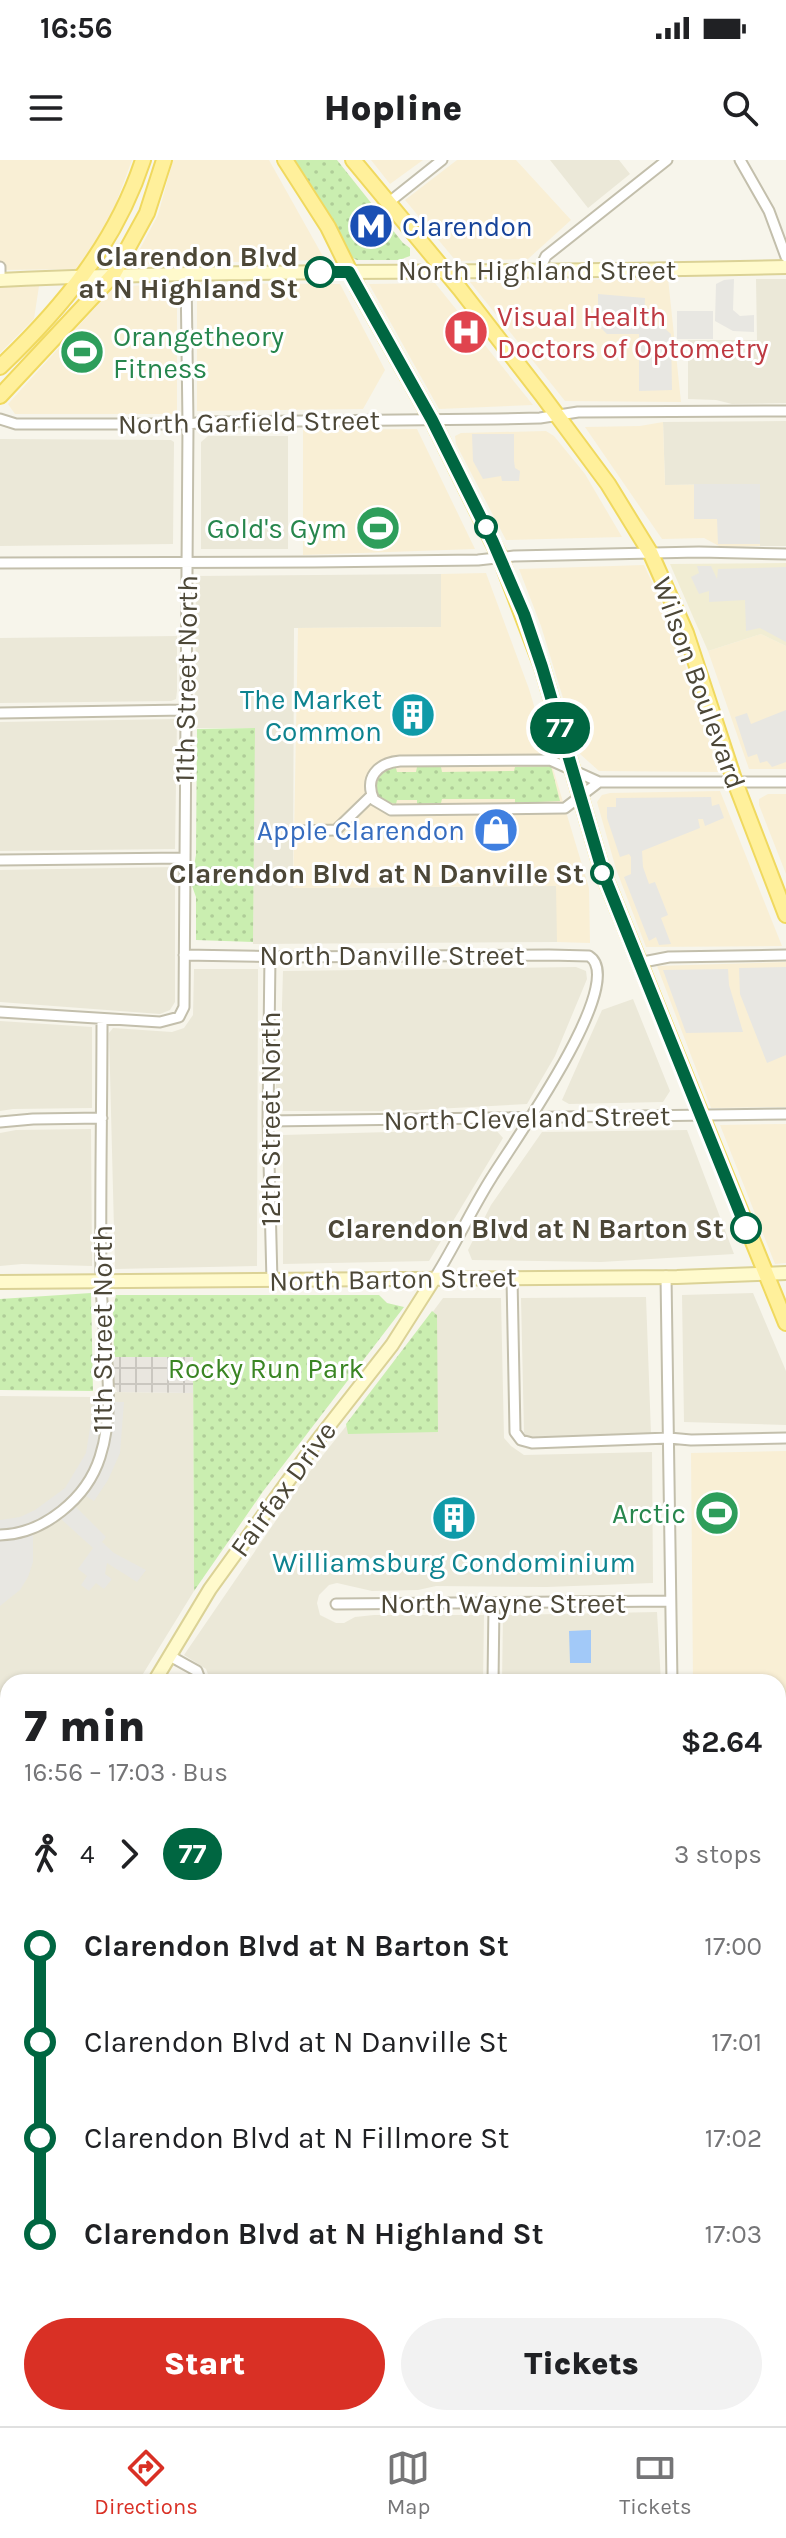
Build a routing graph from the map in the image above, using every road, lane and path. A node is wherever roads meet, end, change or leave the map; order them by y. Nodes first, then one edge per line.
1 (143, 160) edge
2 (164, 160) edge
3 (285, 160) edge
4 (353, 160) edge
5 (442, 160) edge
6 (667, 160) edge
7 (740, 160) edge
8 (388, 203) junction
9 (786, 257) edge
10 (0, 267) edge
11 (786, 267) edge
12 (443, 271) junction
13 (539, 271) junction
14 (349, 272) junction
15 (186, 273) junction
16 (113, 275) junction
17 (84, 276) junction
18 (0, 280) edge
19 (0, 367) edge
20 (0, 396) edge
21 (786, 411) edge
22 (558, 415) junction
23 (0, 419) edge
24 (432, 420) junction
25 (188, 424) junction
26 (651, 554) junction
27 (786, 554) edge
28 (500, 557) junction
29 (187, 562) junction
30 (0, 563) edge
31 (185, 710) junction
32 (0, 713) edge
33 (572, 769) junction
34 (599, 782) junction
35 (735, 782) junction
36 (786, 782) edge
37 (371, 796) junction
38 (580, 797) junction
39 (293, 831) dead end
40 (184, 858) junction
41 (0, 860) edge
42 (786, 915) edge
43 (184, 955) junction
44 (786, 955) edge
45 (270, 956) junction
46 (638, 963) junction
47 (597, 964) joint
48 (0, 1012) edge
49 (102, 1019) junction
50 (786, 1114) edge
51 (701, 1116) junction
52 (534, 1117) junction
53 (102, 1118) junction
54 (268, 1121) junction
55 (0, 1122) edge
56 (786, 1273) edge
57 (764, 1274) junction
58 (666, 1276) junction
59 (512, 1278) junction
60 (434, 1279) junction
61 (101, 1280) junction
62 (272, 1281) junction
63 (0, 1282) edge
64 (786, 1323) edge
65 (669, 1438) junction
66 (786, 1438) edge
67 (0, 1535) edge
68 (669, 1601) junction
69 (494, 1603) junction
70 (336, 1604) dead end
71 (170, 1656) junction
72 (159, 1674) edge
73 (198, 1674) edge
74 (493, 1674) edge
75 (672, 1674) edge

1 - 17 main road
2 - 16 main road
3 - 14 main road
4 - 8 main road, Wilson Boulevard
5 - 8 street
6 - 13 street
7 - 9 street
8 - 12 main road, Wilson Boulevard
10 - 18 street
11 - 13 street, North Highland Street
12 - 13 street, North Highland Street
12 - 14 street, North Highland Street
12 - 22 main road, Wilson Boulevard
14 - 15 street, North Highland Street
14 - 24 main road
15 - 16 street, North Highland Street
15 - 25 street, 11th Street North
16 - 17 street, North Highland Street
16 - 20 main road
17 - 18 street, North Highland Street
17 - 19 main road
21 - 22 street, North Garfield Street
22 - 24 street, North Garfield Street
22 - 26 main road, Wilson Boulevard
23 - 25 street, North Garfield Street
24 - 25 street, North Garfield Street
24 - 28 main road
25 - 29 street, 11th Street North
26 - 27 street
26 - 28 street
26 - 35 main road, Wilson Boulevard
28 - 29 street
28 - 33 main road
29 - 30 street
29 - 31 street, 11th Street North
31 - 32 street
31 - 40 street, 11th Street North
33 - 34 street
33 - 37 street
33 - 38 main road
34 - 35 street
34 - 38 street
35 - 36 street
35 - 42 main road, Wilson Boulevard
37 - 38 street
37 - 39 street
38 - 46 main road
40 - 41 street
40 - 43 street, 11th Street North
43 - 45 street, North Danville Street
43 - 49 street, 11th Street North
44 - 46 street
45 - 47 street, North Danville Street
45 - 54 street, 12th Street North
46 - 51 main road
47 - 52 street, Fairfax Drive
48 - 49 street
49 - 53 street, 11th Street North
50 - 51 street, North Cleveland Street
51 - 52 street, North Cleveland Street
51 - 57 main road
52 - 54 street, North Cleveland Street
52 - 60 street, Fairfax Drive
53 - 55 street
53 - 61 street, 11th Street North
54 - 62 street, 12th Street North
56 - 57 street, North Barton Street
57 - 58 street, North Barton Street
57 - 64 main road
58 - 59 street, North Barton Street
58 - 65 street
59 - 60 street, North Barton Street
59 - 65 street
60 - 62 street, North Barton Street
60 - 71 street, Fairfax Drive
61 - 62 street, North Barton Street
61 - 63 street, North Barton Street
61 - 67 street, 11th Street North
65 - 66 street
65 - 68 street
68 - 69 street, North Wayne Street
68 - 75 street
69 - 70 street, North Wayne Street
69 - 74 street
71 - 72 street, Fairfax Drive
71 - 73 street

